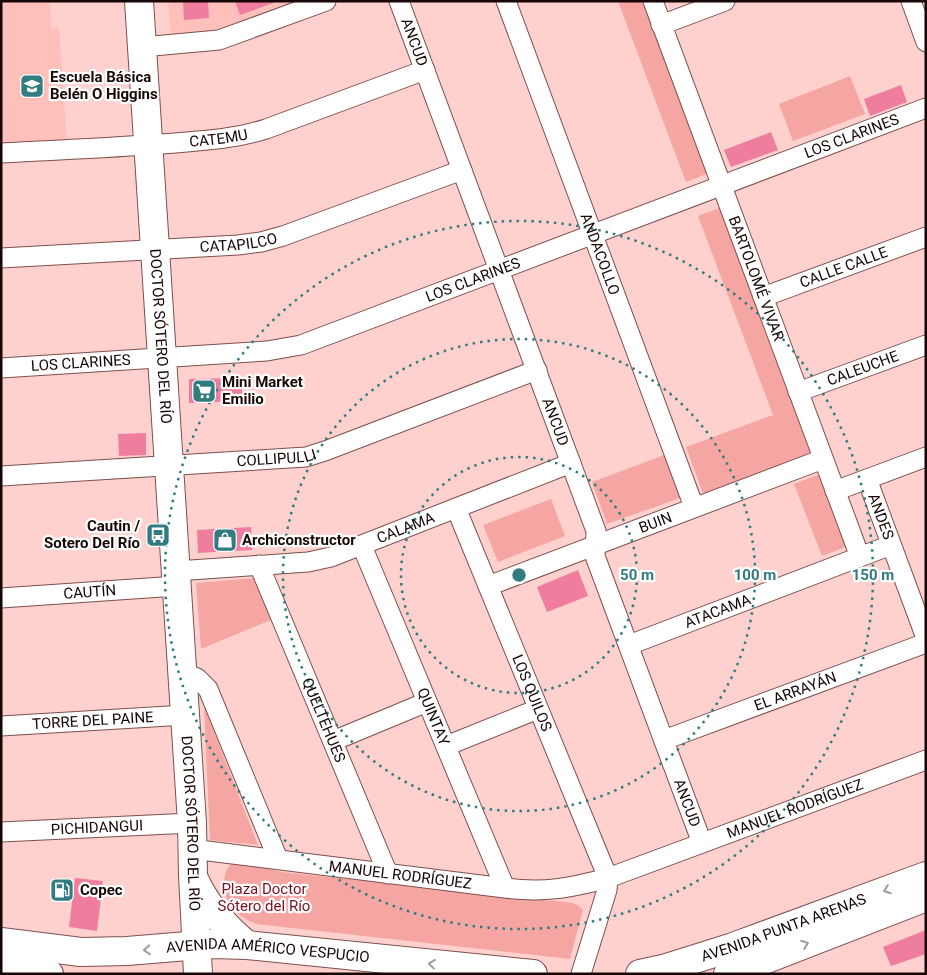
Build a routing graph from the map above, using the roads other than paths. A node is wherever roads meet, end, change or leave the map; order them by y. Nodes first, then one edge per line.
1 (139, 1) edge
2 (326, 1) edge
3 (506, 1) edge
4 (653, 1) edge
5 (726, 1) edge
6 (910, 1) edge
7 (406, 3) edge
8 (661, 25) junction
9 (926, 42) edge
10 (142, 47) junction
11 (425, 70) junction
12 (926, 108) edge
13 (148, 145) junction
14 (1, 153) edge
15 (462, 170) junction
16 (721, 185) junction
17 (592, 234) junction
18 (926, 237) edge
19 (155, 250) junction
20 (1, 258) edge
21 (499, 269) junction
22 (763, 297) junction
23 (926, 345) edge
24 (162, 357) junction
25 (1, 368) edge
26 (537, 370) junction
27 (798, 392) junction
28 (926, 457) edge
29 (823, 459) junction
30 (570, 463) junction
31 (169, 466) junction
32 (1, 476) edge
33 (867, 479) junction
34 (835, 491) junction
35 (694, 507) junction
36 (456, 508) junction
37 (596, 544) junction
38 (891, 545) junction
39 (362, 546) junction
40 (860, 557) junction
41 (259, 565) junction
42 (176, 578) junction
43 (488, 586) junction
44 (1, 598) edge
45 (926, 638) edge
46 (926, 643) edge
47 (629, 645) junction
48 (182, 672) junction
49 (427, 702) junction
50 (538, 709) junction
51 (186, 715) junction
52 (1, 726) edge
53 (664, 740) junction
54 (333, 741) junction
55 (446, 746) junction
56 (926, 760) edge
57 (1, 832) edge
58 (702, 843) junction
59 (193, 849) junction
60 (278, 860) junction
61 (388, 874) junction
62 (926, 876) edge
63 (608, 878) junction
64 (505, 888) junction
65 (926, 896) edge
66 (1, 942) edge
67 (247, 945) junction
68 (733, 947) junction
69 (197, 962) edge
70 (330, 963) edge
71 (764, 968) edge
72 (1, 969) edge
73 (49, 974) edge
74 (533, 974) edge
75 (581, 974) edge
76 (640, 974) edge
77 (728, 974) edge

1 - 10 main road, DOCTOR SÓTERO DEL RÍO
2 - 10 street
3 - 17 street, ANDACOLLO
4 - 8 street, BARTOLOMÉ VIVAR
5 - 8 street
6 - 9 street
7 - 11 street, ANCUD
8 - 16 street, BARTOLOMÉ VIVAR
10 - 13 main road, DOCTOR SÓTERO DEL RÍO
11 - 13 street, CATEMU
11 - 15 street, ANCUD
12 - 16 street, LOS CLARINES
13 - 14 street, CATEMU
13 - 19 main road, DOCTOR SÓTERO DEL RÍO
15 - 19 street, CATAPILCO
15 - 21 street, ANCUD
16 - 17 street, LOS CLARINES
16 - 22 street, BARTOLOMÉ VIVAR
17 - 21 street, LOS CLARINES
17 - 35 street, ANDACOLLO
18 - 22 street, CALLE CALLE
19 - 20 street, CATAPILCO
19 - 24 main road, DOCTOR SÓTERO DEL RÍO
21 - 24 street, LOS CLARINES
21 - 26 street, ANCUD
22 - 27 street, BARTOLOMÉ VIVAR
23 - 27 street, CALEUCHE
24 - 25 street, LOS CLARINES
24 - 31 main road, DOCTOR SÓTERO DEL RÍO
26 - 30 street, ANCUD
26 - 31 street, COLLIPULLI
27 - 29 street, BARTOLOMÉ VIVAR
28 - 33 street
29 - 34 street, BARTOLOMÉ VIVAR
29 - 35 street, BUIN
30 - 36 street, CALAMA
30 - 37 street, ANCUD
31 - 32 street, COLLIPULLI
31 - 42 main road, DOCTOR SÓTERO DEL RÍO
33 - 34 street
33 - 38 street, ANDES
34 - 40 street, BARTOLOMÉ VIVAR
35 - 37 street, BUIN
36 - 39 street, CALAMA
36 - 43 street, LOS QUILOS
37 - 43 street, BUIN
37 - 47 street, ANCUD
38 - 40 street, ATACAMA
38 - 45 street, ANDES
39 - 41 street, CALAMA
39 - 49 street, QUINTAY
40 - 47 street, ATACAMA
41 - 42 street, CALAMA
41 - 54 street, QUELTEHUES
42 - 44 street, CAUTÍN
42 - 48 main road, DOCTOR SÓTERO DEL RÍO
43 - 50 street, LOS QUILOS
46 - 53 street, EL ARRAYÁN
47 - 53 street, ANCUD
48 - 51 main road, DOCTOR SÓTERO DEL RÍO
48 - 60 street
49 - 54 street
49 - 55 street, QUINTAY
50 - 55 street
50 - 63 street, LOS QUILOS
51 - 52 street, TORRE DEL PAINE
51 - 59 main road, DOCTOR SÓTERO DEL RÍO
53 - 58 street, ANCUD
54 - 61 street, QUELTEHUES
55 - 64 street, QUINTAY
56 - 58 street, MANUEL RODRÍGUEZ
57 - 59 street, PICHIDANGUI
58 - 63 street, MANUEL RODRÍGUEZ
59 - 60 street, MANUEL RODRÍGUEZ
59 - 67 main road
59 - 69 main road, DOCTOR SÓTERO DEL RÍO
60 - 61 street, MANUEL RODRÍGUEZ
61 - 64 street, MANUEL RODRÍGUEZ
62 -> 68 main road, AVENIDA PUNTA ARENAS
63 - 64 street, MANUEL RODRÍGUEZ
63 - 75 street
71 -> 65 main road
69 -> 66 main road, AVENIDA AMÉRICO VESPUCIO
67 - 69 main road, AVENIDA AMÉRICO VESPUCIO
67 - 70 main road, AVENIDA AMÉRICO VESPUCIO
68 - 71 main road
68 - 76 main road, AVENIDA PUNTA ARENAS
74 -> 70 main road, AVENIDA AMÉRICO VESPUCIO
71 - 77 main road
72 - 73 main road

